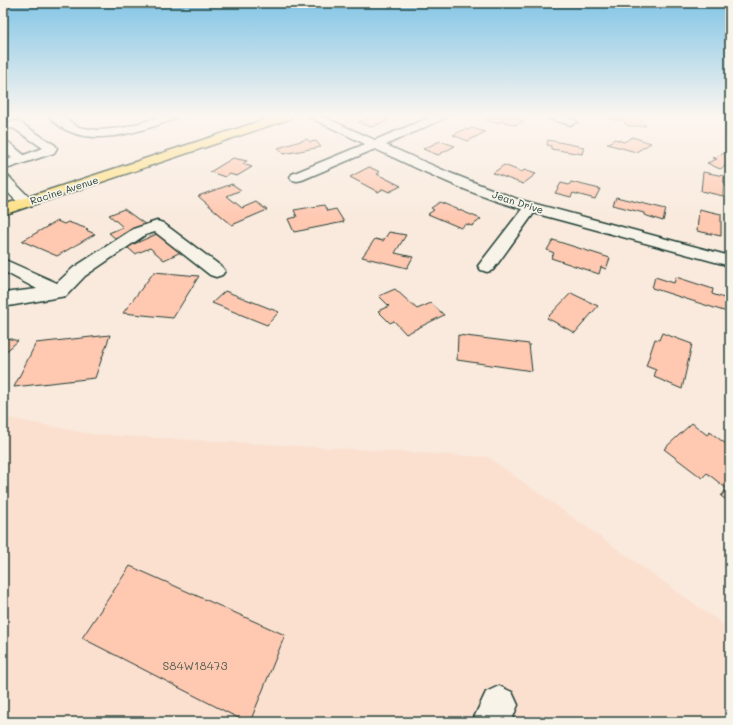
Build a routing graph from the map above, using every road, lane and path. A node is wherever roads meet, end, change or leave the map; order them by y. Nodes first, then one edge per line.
1 (11, 151) edge
2 (48, 151) edge
3 (182, 151) edge
4 (362, 151) edge
5 (390, 151) edge
6 (22, 160) junction
7 (3, 166) edge
8 (297, 177) dead end
9 (6, 183) edge
10 (26, 202) junction
11 (530, 207) junction
12 (3, 210) edge
13 (730, 261) edge
14 (3, 264) edge
15 (487, 266) dead end
16 (216, 271) dead end
17 (59, 292) junction
18 (3, 300) edge

1 - 6 street
2 - 6 street
3 - 10 main road, Racine Avenue
4 - 8 street
5 - 11 street, Jean Drive
6 - 7 street
9 - 10 street
10 - 12 main road, Racine Avenue
11 - 13 street, Jean Drive
11 - 15 street
14 - 17 street
16 - 17 street
17 - 18 street

